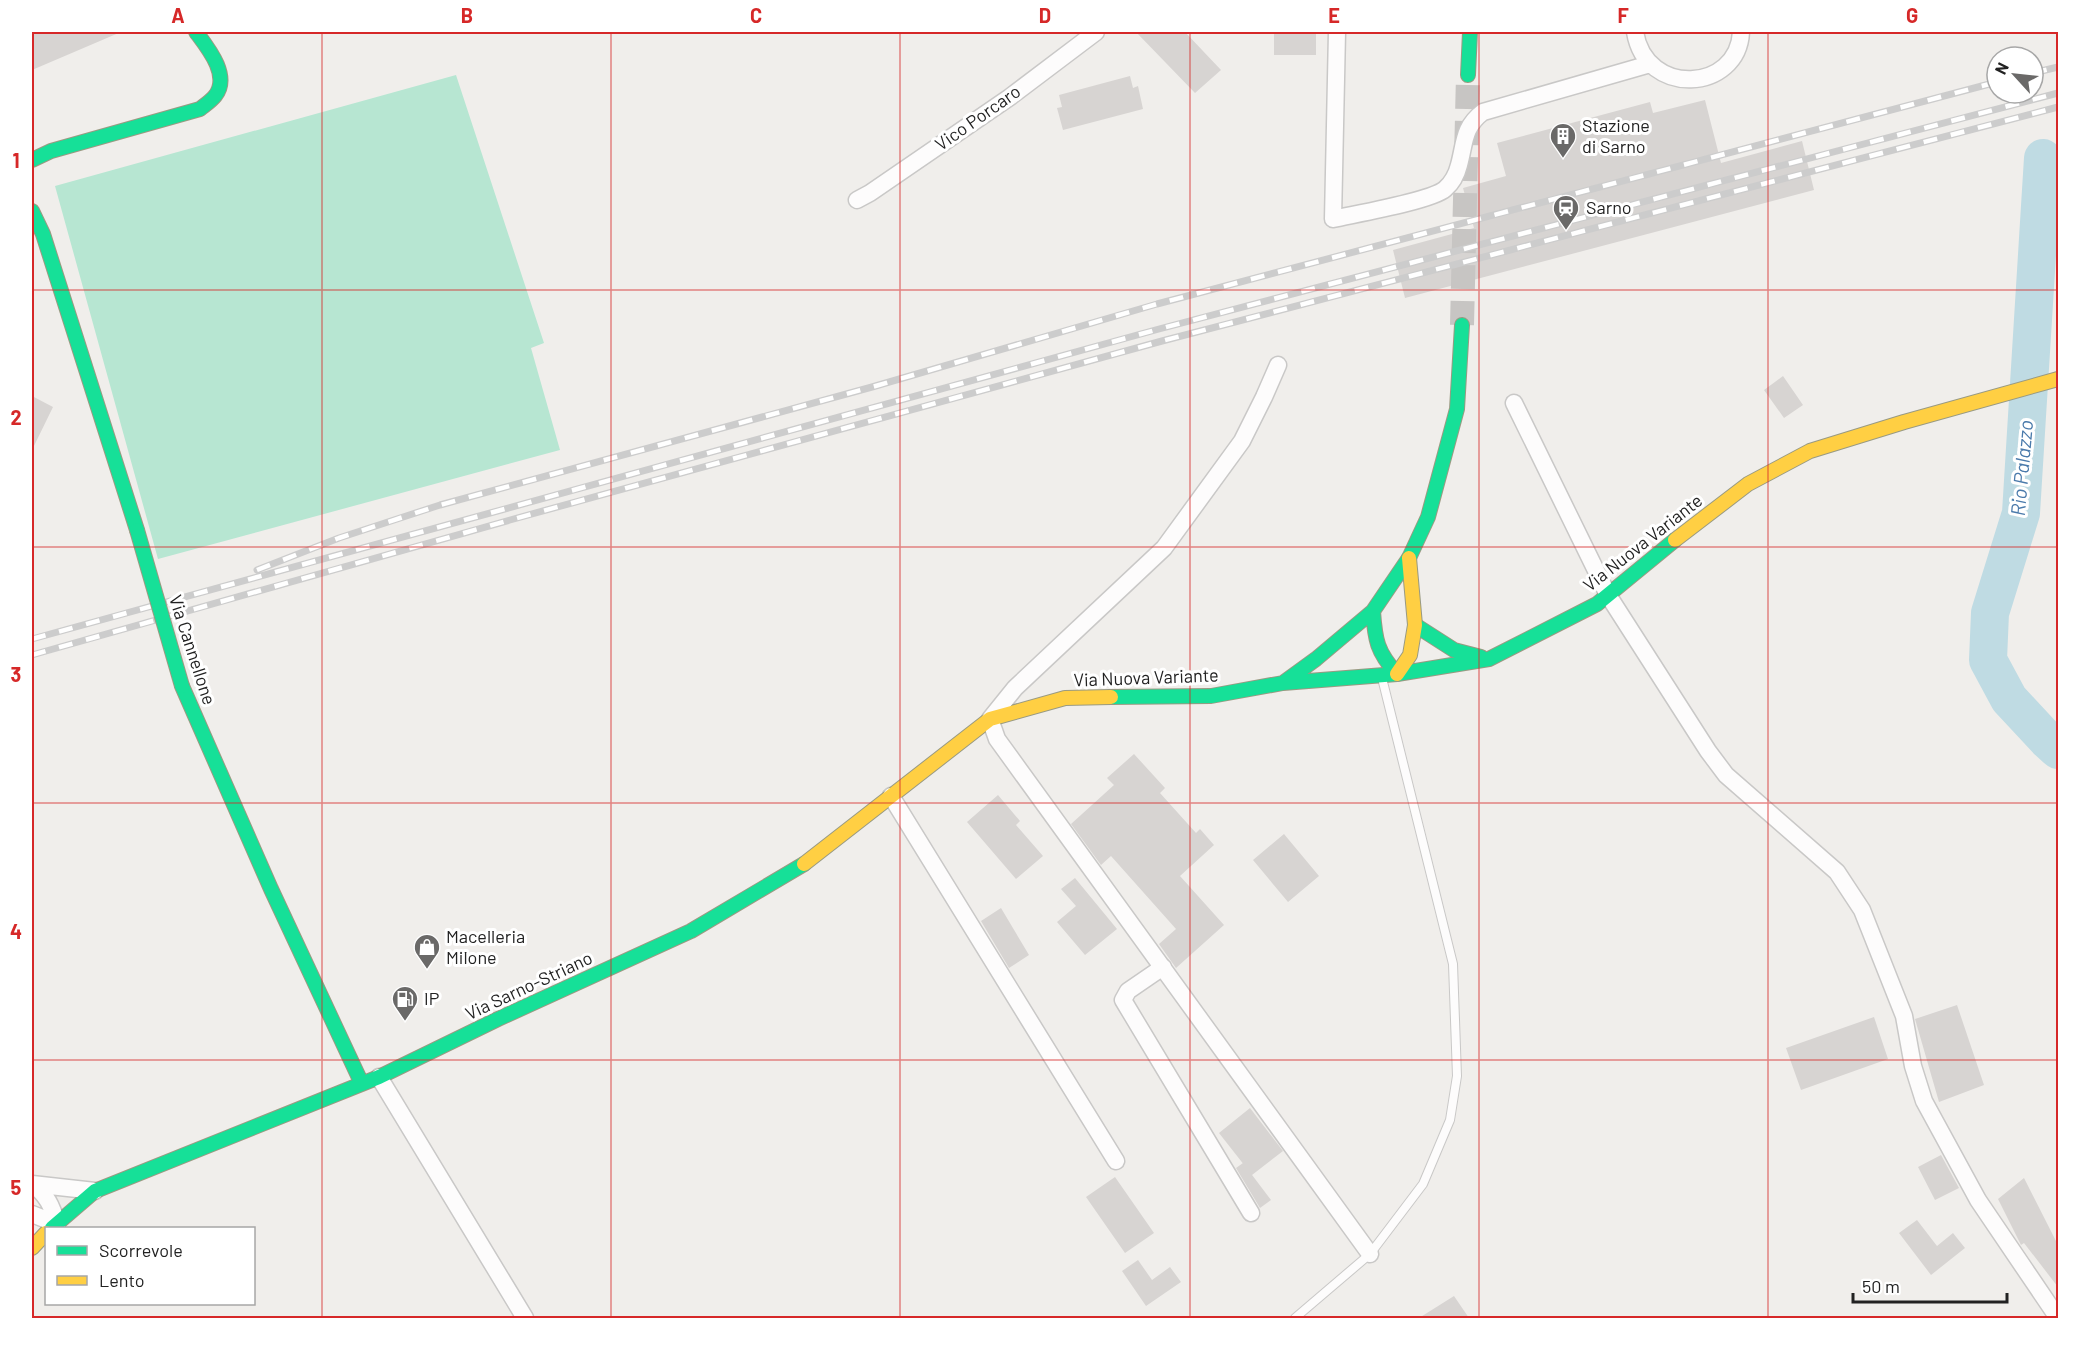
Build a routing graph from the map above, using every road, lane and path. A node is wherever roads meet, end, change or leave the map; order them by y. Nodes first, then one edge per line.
1 (196, 32) edge
2 (1096, 32) edge
3 (1336, 32) edge
4 (1470, 32) edge
5 (1635, 32) edge
6 (1741, 32) edge
7 (1650, 64) junction
8 (1468, 75) tunnel mouth
9 (32, 160) edge
10 (857, 200) dead end
11 (32, 211) edge
12 (1462, 325) tunnel mouth
13 (1278, 365) dead end
14 (2058, 379) edge
15 (1514, 403) dead end
16 (1409, 558) junction
17 (1608, 595) junction
18 (1373, 611) junction
19 (1416, 625) junction
20 (1489, 658) junction
21 (1397, 674) junction
22 (1381, 675) junction
23 (1283, 683) junction
24 (990, 718) junction
25 (891, 796) junction
26 (1163, 967) junction
27 (379, 1077) junction
28 (362, 1084) junction
29 (1116, 1161) dead end
30 (32, 1184) edge
31 (95, 1191) junction
32 (32, 1214) edge
33 (1251, 1214) dead end
34 (51, 1227) edge
35 (52, 1227) edge
36 (53, 1227) edge
37 (45, 1235) edge
38 (32, 1248) edge
39 (1370, 1254) junction
40 (525, 1318) edge
41 (1295, 1318) edge
42 (2058, 1318) edge

1 - 9 main road
2 - 10 street, Vico Porcaro
3 - 7 street
4 - 8 main road
5 - 7 street
6 - 7 street
11 - 28 main road, Via Cannellone, bridge
12 - 16 main road
13 - 24 street
14 - 17 main road, Via Nuova Variante
15 - 17 street
16 - 18 main road
16 - 19 main road
17 - 20 main road, Via Nuova Variante
17 - 42 street
18 - 21 main road
18 - 23 main road
19 - 20 main road
19 - 21 main road
20 - 21 main road, Via Nuova Variante
21 - 22 main road, Via Nuova Variante
22 - 23 main road, Via Nuova Variante
22 - 39 lane
23 - 24 main road, Via Nuova Variante
24 - 25 main road, Via Sarno-Striano
24 - 26 street
25 - 27 main road, Via Sarno-Striano
25 - 29 street
26 - 33 street
26 - 39 street
27 - 28 main road, Via Sarno-Striano
27 - 40 street
28 - 31 main road, Via Sarno-Striano
30 - 31 street
30 - 35 street
31 - 36 main road, Via Sarno-Striano
32 - 34 street
37 - 38 main road, Via Sarno-Striano
39 - 41 lane

